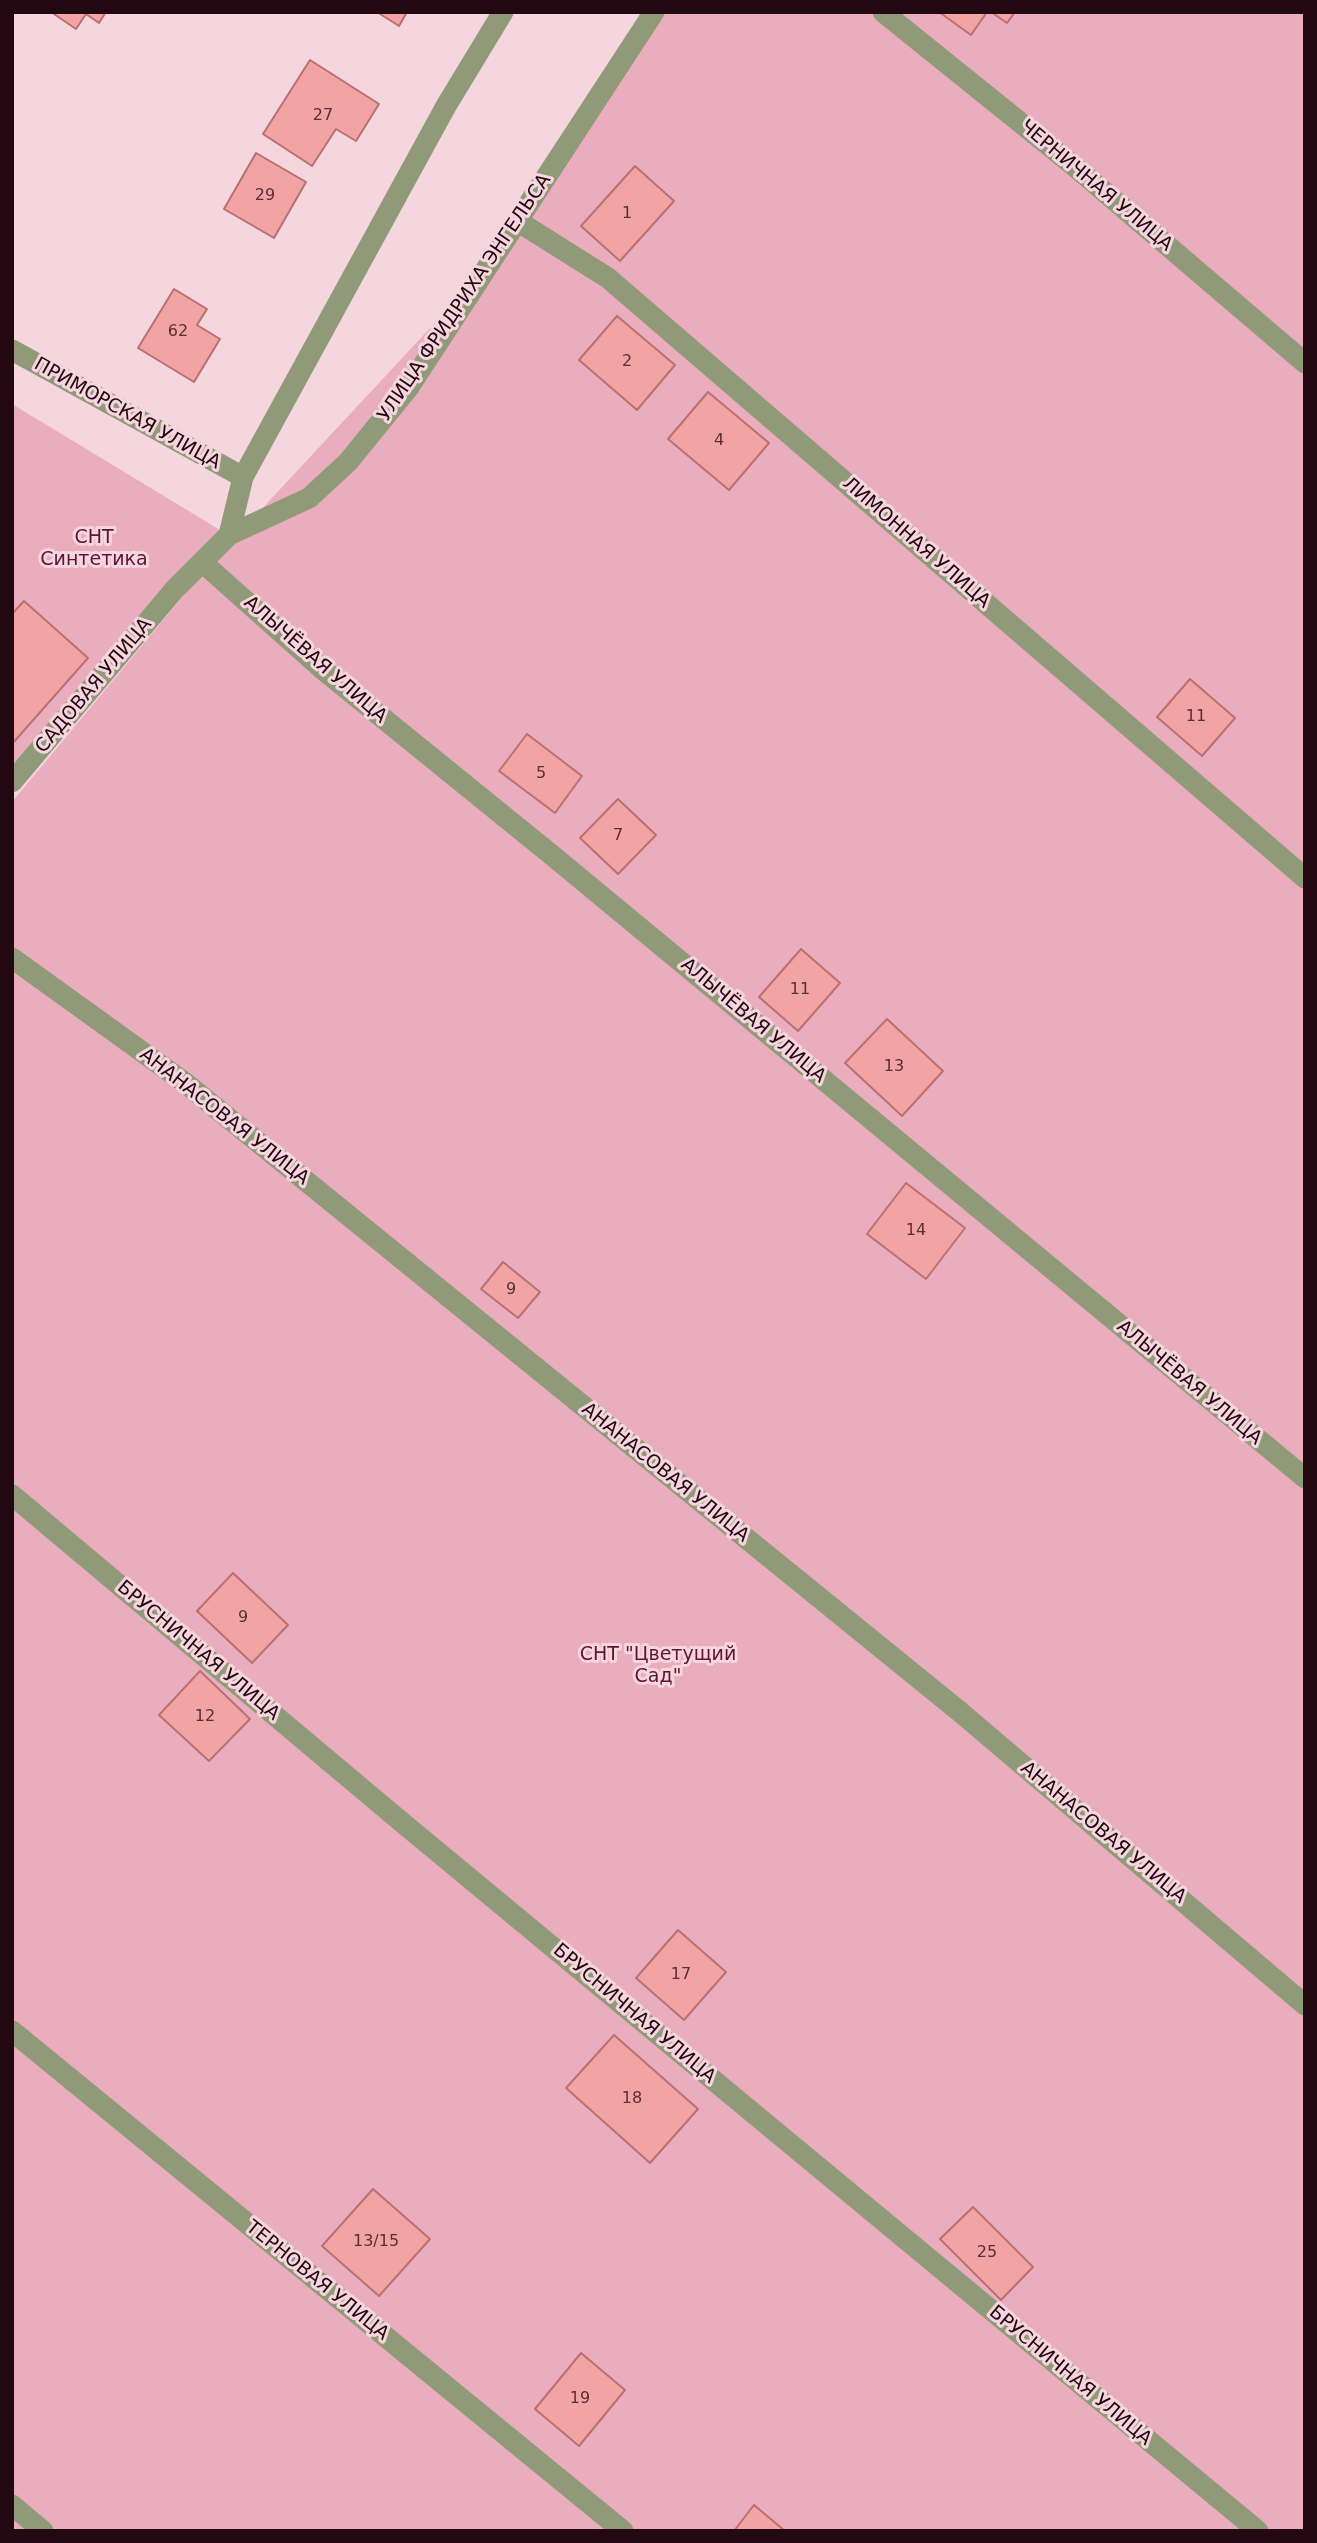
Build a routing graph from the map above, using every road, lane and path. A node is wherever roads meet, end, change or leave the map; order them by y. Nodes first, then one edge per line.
1 (503, 12) edge
2 (654, 12) edge
3 (883, 12) edge
4 (519, 222) junction
5 (12, 350) edge
6 (1305, 363) edge
7 (243, 478) junction
8 (229, 535) junction
9 (202, 562) junction
10 (175, 589) joint
11 (12, 782) edge
12 (1305, 878) edge
13 (12, 958) edge
14 (1305, 1478) edge
15 (12, 1494) edge
16 (1305, 2005) edge
17 (12, 2031) edge
18 (12, 2505) edge
19 (43, 2531) edge
20 (623, 2531) edge
21 (1258, 2531) edge

1 - 7 street
2 - 4 street, УЛИЦА ФРИДРИХА ЭНГЕЛЬСА
3 - 6 street, ЧЕРНИЧНАЯ УЛИЦА
4 - 8 street, УЛИЦА ФРИДРИХА ЭНГЕЛЬСА
4 - 12 street, ЛИМОННАЯ УЛИЦА
5 - 7 street, ПРИМОРСКАЯ УЛИЦА
7 - 8 street
8 - 9 street, УЛИЦА ФРИДРИХА ЭНГЕЛЬСА
9 - 10 street, УЛИЦА ФРИДРИХА ЭНГЕЛЬСА
9 - 14 street, АЛЫЧЁВАЯ УЛИЦА
10 - 11 street, САДОВАЯ УЛИЦА
13 - 16 street, АНАНАСОВАЯ УЛИЦА
15 - 21 street, БРУСНИЧНАЯ УЛИЦА
17 - 20 street, ТЕРНОВАЯ УЛИЦА
18 - 19 street

